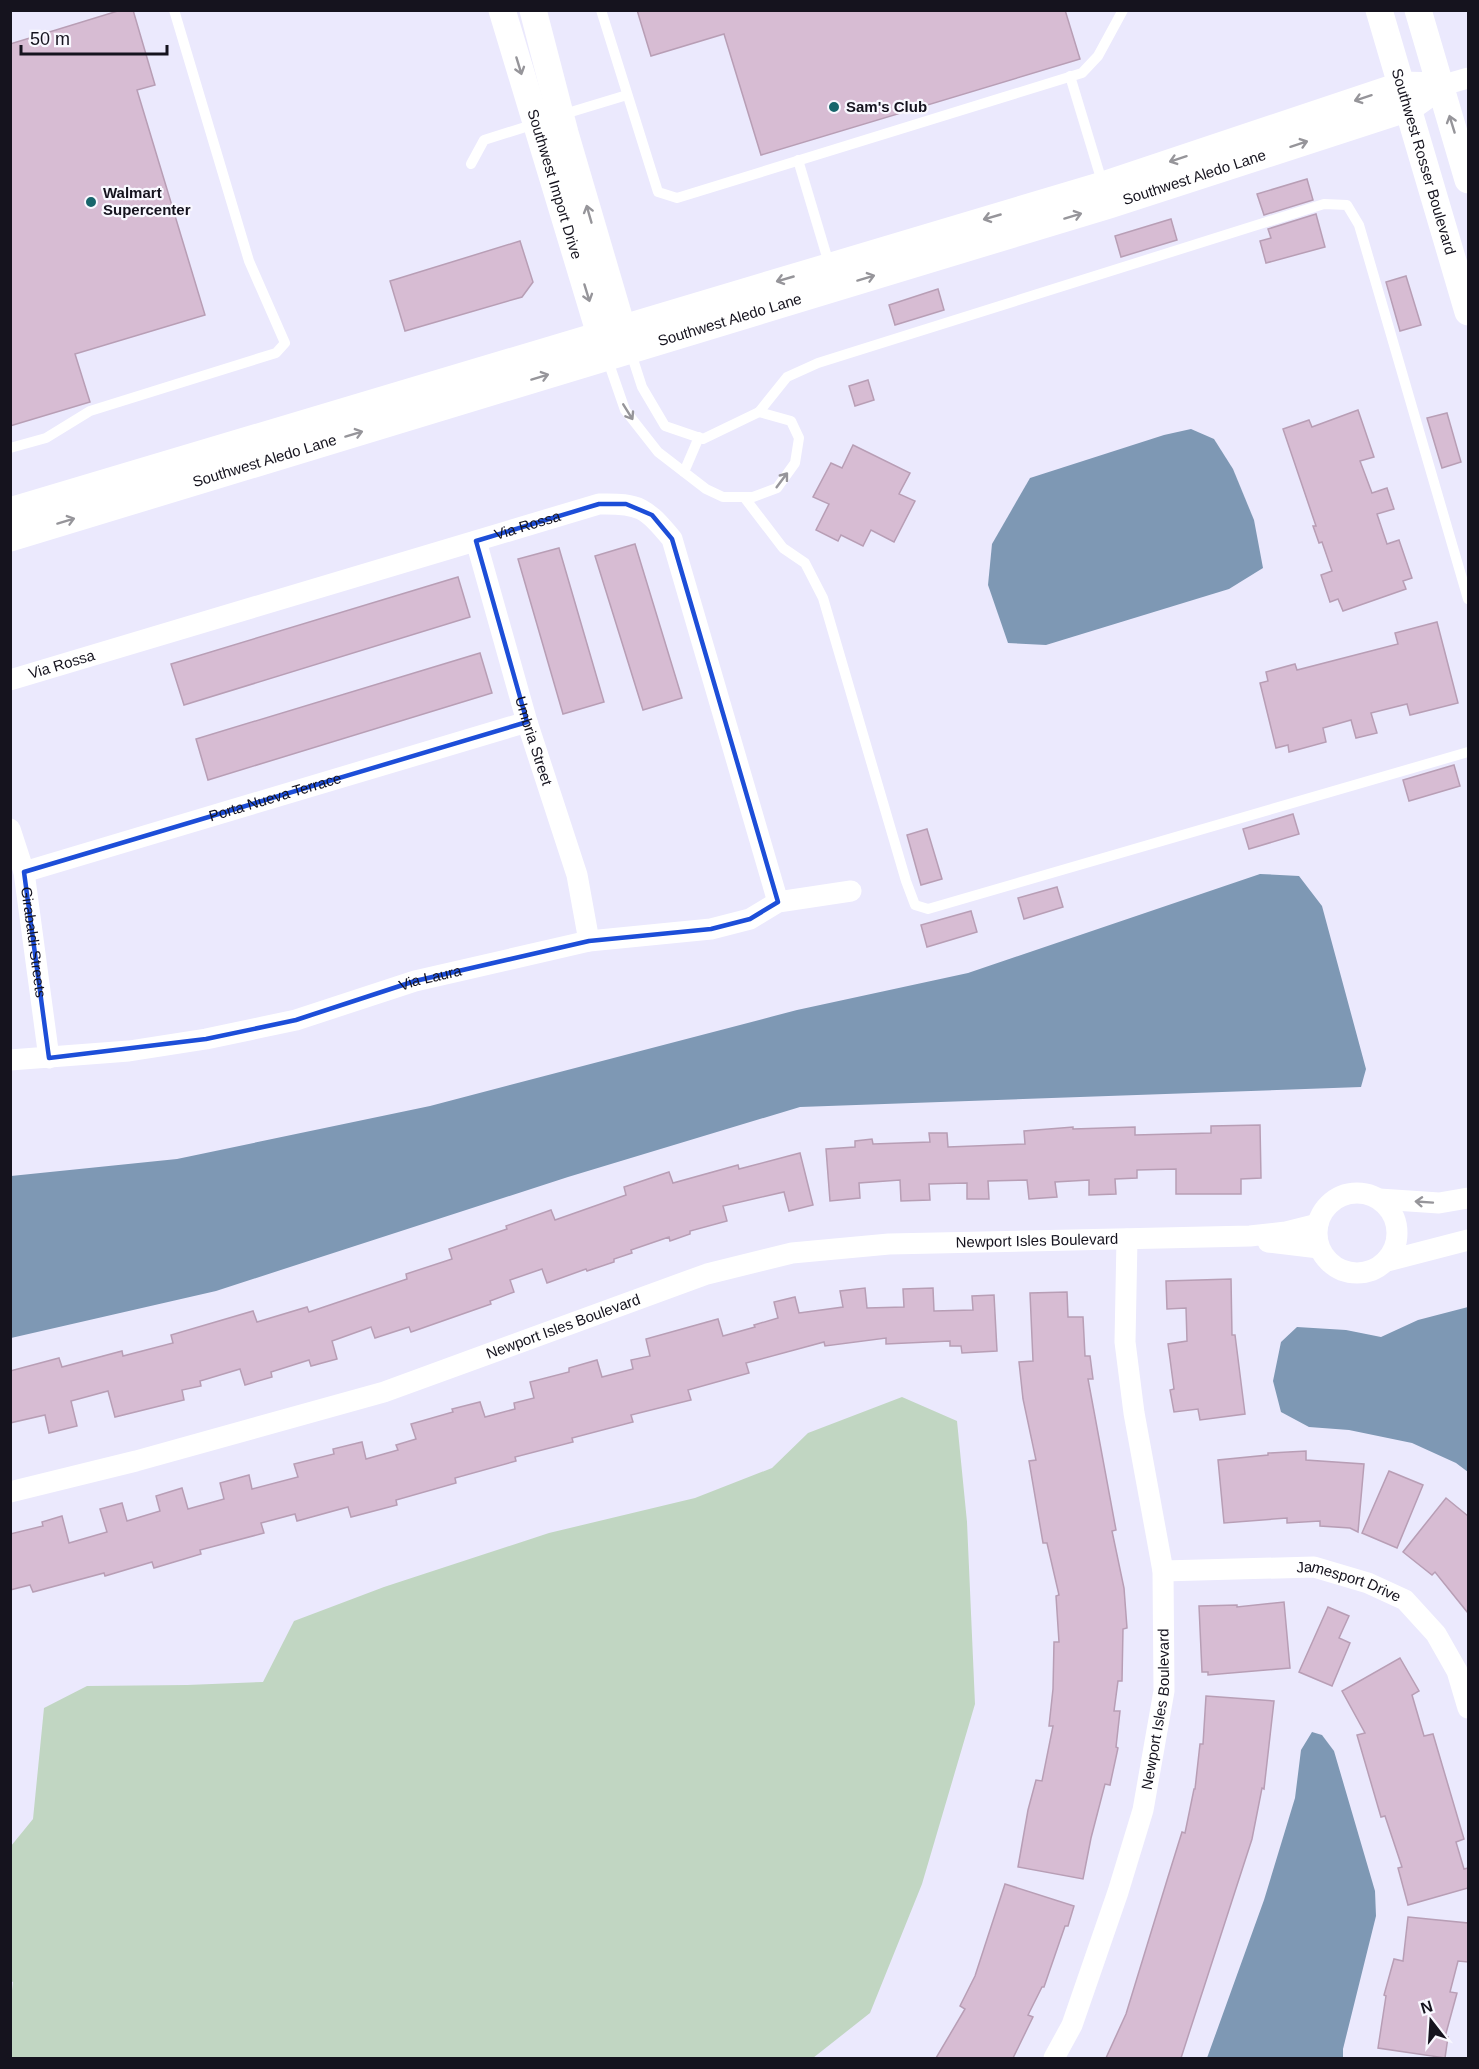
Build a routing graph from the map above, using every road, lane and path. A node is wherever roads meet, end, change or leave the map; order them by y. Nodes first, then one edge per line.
1 (174, 10) edge
2 (502, 10) edge
3 (533, 10) edge
4 (601, 10) edge
5 (1123, 10) edge
6 (1379, 10) edge
7 (1418, 10) edge
8 (1070, 76) junction
9 (1468, 78) edge
10 (1440, 86) junction
11 (627, 95) junction
12 (1406, 97) junction
13 (549, 119) junction
14 (798, 160) junction
15 (471, 164) dead end
16 (1468, 180) edge
17 (1106, 195) junction
18 (833, 277) junction
19 (1468, 312) edge
20 (614, 342) junction
21 (759, 412) junction
22 (699, 437) junction
23 (10, 448) edge
24 (684, 472) junction
25 (744, 497) junction
26 (10, 511) edge
27 (10, 538) edge
28 (476, 541) junction
29 (1468, 599) edge
30 (10, 680) edge
31 (527, 723) junction
32 (1468, 752) edge
33 (10, 829) edge
34 (24, 872) junction
35 (851, 891) dead end
36 (778, 902) junction
37 (589, 941) junction
38 (48, 1058) junction
39 (10, 1060) edge
40 (1468, 1198) edge
41 (1379, 1199) junction
42 (1318, 1224) junction
43 (1250, 1236) junction
44 (1127, 1239) junction
45 (1468, 1240) edge
46 (1319, 1248) junction
47 (1387, 1261) junction
48 (10, 1492) edge
49 (1163, 1571) junction
50 (1468, 1708) edge
51 (1053, 2058) edge

1 - 23 lane
2 -> 13 street, Southwest Import Drive
3 - 13 street, Southwest Import Drive
4 - 11 lane
5 - 8 lane
6 - 12 street, Southwest Rosser Boulevard
7 - 10 street
8 - 14 lane
8 - 17 lane
9 - 10 street, Southwest Aledo Lane
10 - 12 street, Southwest Aledo Lane
16 -> 10 street
11 - 13 lane
11 - 14 lane
12 - 17 street, Southwest Aledo Lane
12 - 19 street, Southwest Rosser Boulevard
13 - 15 lane
13 - 20 street, Southwest Import Drive
14 - 18 lane
17 - 18 street, Southwest Aledo Lane
18 - 20 street, Southwest Aledo Lane
20 - 22 lane
20 -> 24 lane
20 - 26 street, Southwest Aledo Lane
27 -> 20 street, Southwest Aledo Lane
21 - 22 lane
25 -> 21 lane
21 - 29 lane
22 - 24 lane
24 - 25 lane
25 - 32 lane
28 - 30 street, Via Rossa
28 - 31 street, Umbria Street
28 - 36 street, Via Rossa
31 - 34 street, Porta Nueva Terrace
31 - 37 street, Umbria Street
33 - 34 street, Girabaldi Streets
34 - 38 street, Girabaldi Streets
35 - 36 street, Via Laura
36 - 37 street, Via Laura
37 - 38 street, Via Laura
38 - 39 street, Via Laura
40 -> 41 street
41 - 42 street
41 - 47 street
42 - 43 street, Newport Isles Boulevard
42 - 46 street
43 - 44 street, Newport Isles Boulevard
43 - 46 street, Newport Isles Boulevard
44 - 48 street, Newport Isles Boulevard
44 - 49 street, Newport Isles Boulevard
45 - 47 street
46 - 47 street
49 - 50 street, Jamesport Drive
49 - 51 street, Newport Isles Boulevard

